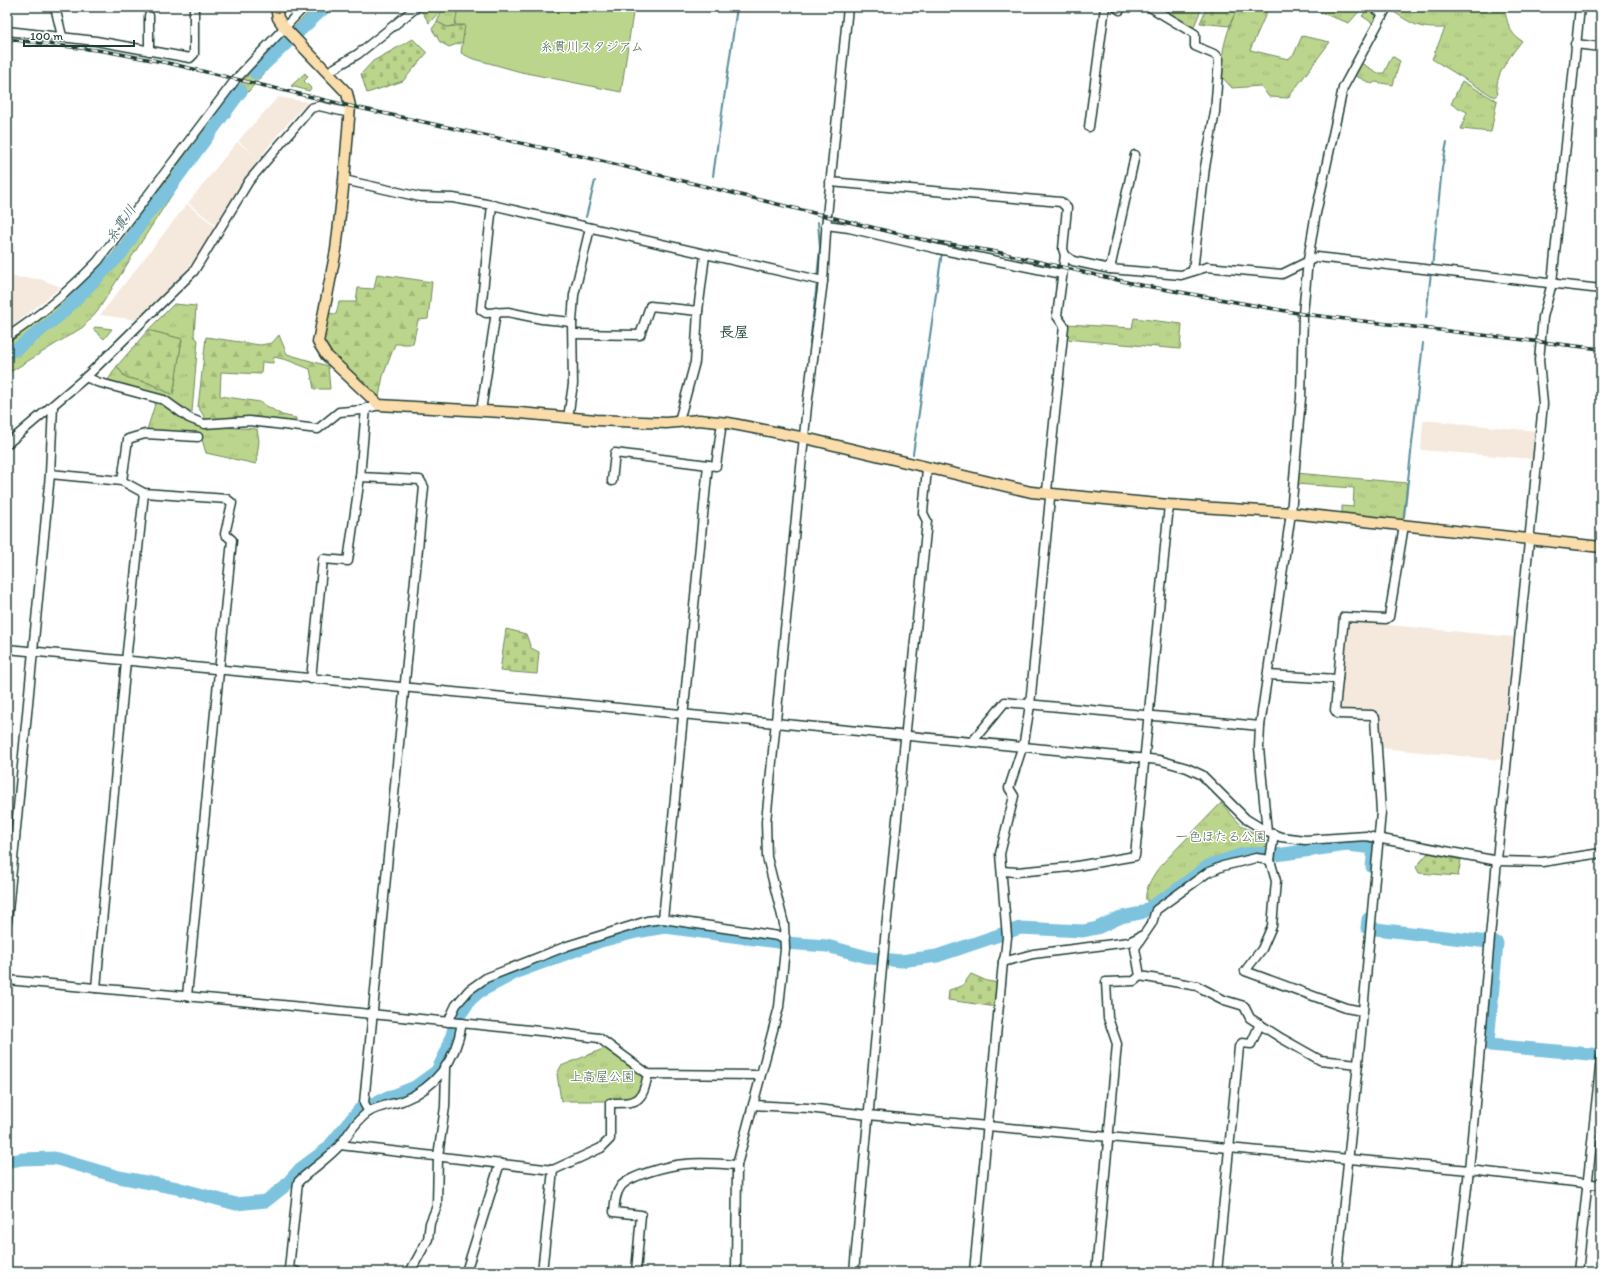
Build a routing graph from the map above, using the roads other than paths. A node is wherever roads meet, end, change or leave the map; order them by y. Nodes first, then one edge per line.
1 (55, 7) edge
2 (194, 7) edge
3 (276, 7) edge
4 (304, 7) edge
5 (417, 7) edge
6 (848, 7) edge
7 (1105, 7) edge
8 (1116, 7) edge
9 (1122, 7) edge
10 (1150, 7) edge
11 (1373, 7) edge
12 (1580, 7) edge
13 (1385, 11) edge
14 (149, 16) dead end
15 (286, 29) junction
16 (7, 31) edge
17 (62, 36) junction
18 (1575, 44) junction
19 (1601, 47) edge
20 (149, 51) junction
21 (328, 72) junction
22 (350, 113) junction
23 (1089, 127) dead end
24 (1135, 155) dead end
25 (344, 180) junction
26 (830, 182) junction
27 (492, 205) junction
28 (826, 225) junction
29 (590, 228) junction
30 (705, 255) junction
31 (1065, 255) junction
32 (1308, 260) junction
33 (1110, 269) junction
34 (1193, 271) junction
35 (1062, 274) junction
36 (823, 281) junction
37 (1552, 283) junction
38 (1601, 289) edge
39 (698, 311) junction
40 (496, 312) junction
41 (572, 322) junction
42 (573, 334) junction
43 (7, 337) edge
44 (86, 378) junction
45 (379, 405) junction
46 (54, 406) junction
47 (366, 408) junction
48 (481, 411) junction
49 (568, 418) junction
50 (679, 421) junction
51 (722, 422) junction
52 (198, 437) dead end
53 (805, 438) junction
54 (7, 444) edge
55 (708, 465) junction
56 (927, 468) junction
57 (50, 474) junction
58 (360, 477) junction
59 (122, 481) junction
60 (612, 481) dead end
61 (144, 493) junction
62 (1048, 494) junction
63 (1169, 505) junction
64 (1291, 513) junction
65 (1404, 525) junction
66 (1528, 539) junction
67 (1601, 547) edge
68 (7, 649) edge
69 (34, 652) junction
70 (126, 661) junction
71 (218, 670) junction
72 (1268, 675) junction
73 (311, 679) junction
74 (1338, 679) junction
75 (403, 688) junction
76 (1030, 705) junction
77 (683, 715) junction
78 (1150, 716) junction
79 (776, 724) junction
80 (1260, 726) junction
81 (906, 736) junction
82 (972, 742) junction
83 (1022, 747) junction
84 (1144, 758) junction
85 (1270, 833) junction
86 (1378, 838) junction
87 (1601, 853) edge
88 (1270, 860) junction
89 (1498, 861) junction
90 (1002, 871) junction
91 (663, 920) junction
92 (7, 922) edge
93 (1143, 934) junction
94 (785, 937) junction
95 (1003, 962) junction
96 (1140, 976) junction
97 (7, 980) edge
98 (96, 988) junction
99 (187, 996) junction
100 (1362, 1011) junction
101 (372, 1015) junction
102 (448, 1022) junction
103 (462, 1023) junction
104 (1260, 1024) junction
105 (1601, 1058) edge
106 (1358, 1064) junction
107 (446, 1068) junction
108 (648, 1074) junction
109 (760, 1075) junction
110 (752, 1105) junction
111 (367, 1108) junction
112 (868, 1115) junction
113 (987, 1125) junction
114 (1109, 1137) junction
115 (340, 1145) junction
116 (1229, 1149) junction
117 (438, 1156) junction
118 (1348, 1159) junction
119 (500, 1163) junction
120 (737, 1165) junction
121 (554, 1170) junction
122 (1469, 1170) junction
123 (1588, 1183) junction
124 (1601, 1185) edge
125 (297, 1272) edge
126 (410, 1272) edge
127 (466, 1272) edge
128 (542, 1272) edge
129 (636, 1272) edge
130 (736, 1272) edge
131 (854, 1272) edge
132 (974, 1272) edge
133 (1096, 1272) edge
134 (1217, 1272) edge
135 (1337, 1272) edge
136 (1457, 1272) edge
137 (1578, 1272) edge

1 - 17 street
2 - 20 street
3 - 15 main road
4 - 15 street
5 - 21 street
6 - 26 street
7 - 23 street
8 - 9 street
10 - 34 street
11 - 13 street
12 - 18 street
13 - 32 street
14 - 20 street
15 - 21 main road
15 - 43 street
16 - 17 street
17 - 20 street
18 - 19 street
18 - 37 street
21 - 22 main road
22 - 25 main road
22 - 44 street
24 - 33 street
25 - 27 street
25 - 45 main road
26 - 28 street
26 - 31 street
27 - 29 street
27 - 40 street
28 - 35 street
28 - 36 street
29 - 30 street
29 - 41 street
30 - 36 street
30 - 39 street
31 - 33 street
31 - 35 street
32 - 34 street
32 - 37 street
32 - 64 street
33 - 34 street
35 - 62 street
36 - 53 street
37 - 38 street
37 - 66 street
39 - 42 street
39 - 50 street
40 - 41 street
40 - 48 street
41 - 42 street
42 - 49 street
44 - 46 street
44 - 47 street
45 - 47 street
45 - 48 main road
46 - 54 street
46 - 57 street
47 - 58 street
48 - 49 main road
49 - 50 main road
50 - 51 main road
51 - 53 main road
51 - 55 street
52 - 59 street
53 - 56 main road
53 - 79 street
55 - 60 street
55 - 77 street
56 - 62 main road
56 - 81 street
57 - 59 street
57 - 69 street
58 - 73 street
58 - 75 street
59 - 61 street
61 - 70 street
61 - 71 street
62 - 63 main road
62 - 76 street
63 - 64 main road
63 - 78 street
64 - 65 main road
64 - 72 street
65 - 66 main road
65 - 74 street
66 - 67 main road
66 - 89 street
68 - 69 street
69 - 70 street
69 - 92 street
70 - 71 street
70 - 98 street
71 - 73 street
71 - 99 street
72 - 74 street
72 - 80 street
73 - 75 street
74 - 86 street
75 - 77 street
75 - 101 street
76 - 78 street
76 - 82 street
76 - 83 street
77 - 79 street
77 - 91 street
78 - 80 street
78 - 84 street
79 - 81 street
79 - 94 street
80 - 85 street
81 - 82 street
81 - 112 street
82 - 83 street
83 - 84 street
83 - 90 street
84 - 85 street
84 - 90 street
85 - 86 street
85 - 88 street
86 - 89 street
86 - 100 street
87 - 89 street
88 - 93 street
88 - 100 street
89 - 122 street
90 - 95 street
91 - 94 street
91 - 102 street
93 - 95 street
93 - 96 street
94 - 109 street
95 - 113 street
96 - 104 street
96 - 114 street
97 - 98 street
98 - 99 street
99 - 101 street
100 - 106 street
101 - 102 street
101 - 111 street
102 - 103 street
103 - 107 street
103 - 108 street
104 - 106 street
104 - 116 street
105 - 123 street
106 - 118 street
107 - 111 street
107 - 117 street
108 - 109 street
108 - 121 street
109 - 110 street
110 - 112 street
110 - 120 street
111 - 115 street
112 - 113 street
112 - 131 street
113 - 114 street
113 - 132 street
114 - 116 street
114 - 133 street
115 - 117 street
115 - 125 street
116 - 118 street
116 - 134 street
117 - 119 street
117 - 126 street
118 - 122 street
118 - 135 street
119 - 121 street
119 - 127 street
120 - 129 street
120 - 130 street
121 - 128 street
122 - 123 street
122 - 136 street
123 - 124 street
123 - 137 street

